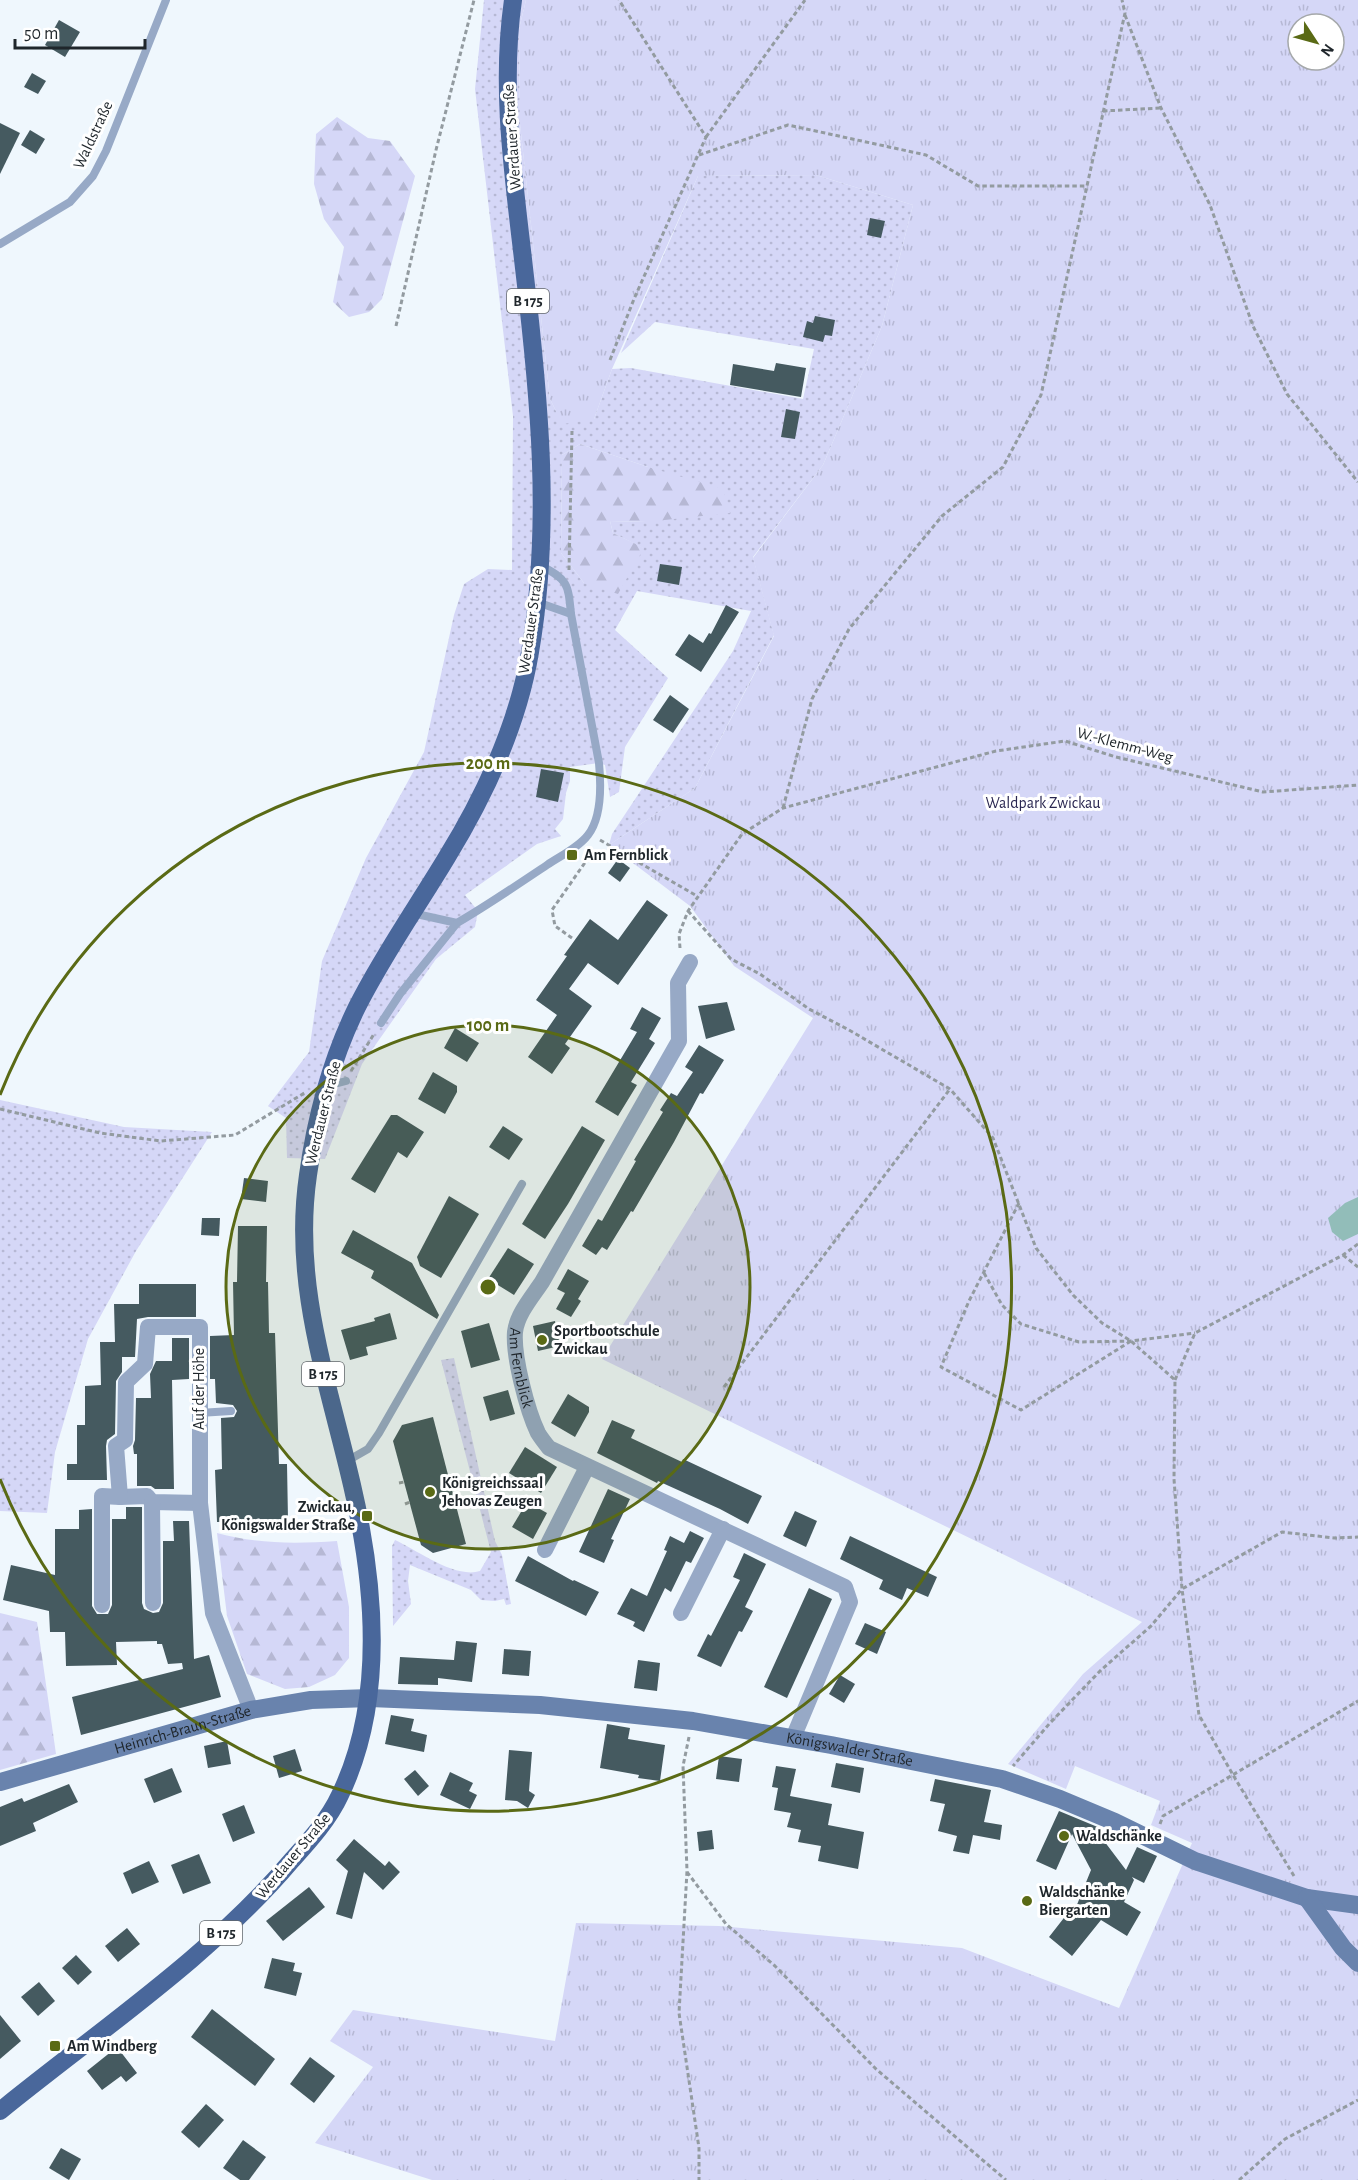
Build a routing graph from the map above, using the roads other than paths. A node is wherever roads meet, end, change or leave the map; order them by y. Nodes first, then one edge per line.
1 (166, 0) edge
2 (513, 0) edge
3 (0, 244) edge
4 (540, 565) junction
5 (537, 602) junction
6 (571, 614) junction
7 (412, 913) junction
8 (457, 923) junction
9 (687, 967) road end
10 (381, 1023) road end
11 (346, 1081) road end
12 (327, 1086) junction
13 (522, 1184) dead end
14 (231, 1411) dead end
15 (199, 1413) junction
16 (346, 1461) junction
17 (587, 1467) junction
18 (120, 1497) junction
19 (152, 1502) junction
20 (200, 1503) junction
21 (723, 1529) junction
22 (545, 1550) dead end
23 (153, 1603) dead end
24 (102, 1605) dead end
25 (681, 1613) dead end
26 (370, 1698) junction
27 (251, 1710) junction
28 (794, 1738) junction
29 (0, 1782) edge
30 (1307, 1898) junction
31 (1358, 1905) edge
32 (1358, 1963) edge
33 (0, 2111) edge

1 - 3 lane, Waldstraße
2 - 4 main road, Werdauer Straße / B 175
4 - 5 main road, Werdauer Straße / B 175
4 - 6 lane
5 - 6 lane
5 - 7 main road, Werdauer Straße / B 175
6 - 8 lane
7 - 8 lane
7 - 12 main road, Werdauer Straße / B 175
8 - 10 lane
9 - 17 street, Am Fernblick
11 - 12 lane
12 - 16 main road, Werdauer Straße / B 175
13 - 16 lane
14 - 15 lane
15 - 18 street, Auf der Höhe
15 - 20 street, Auf der Höhe
16 - 26 main road, Werdauer Straße / B 175
17 - 21 street, Am Fernblick
17 - 22 street
18 - 19 street
18 - 24 street
19 - 20 street
19 - 23 street
20 - 27 street, Auf der Höhe
21 - 25 street
21 - 28 street, Am Fernblick
26 - 27 street, Heinrich-Braun-Straße
26 - 28 street, Königswalder Straße
26 - 33 main road, Werdauer Straße / B 175
27 - 29 street, Heinrich-Braun-Straße
28 - 30 street, Königswalder Straße
30 - 31 street, Königswalder Straße
30 - 32 street

